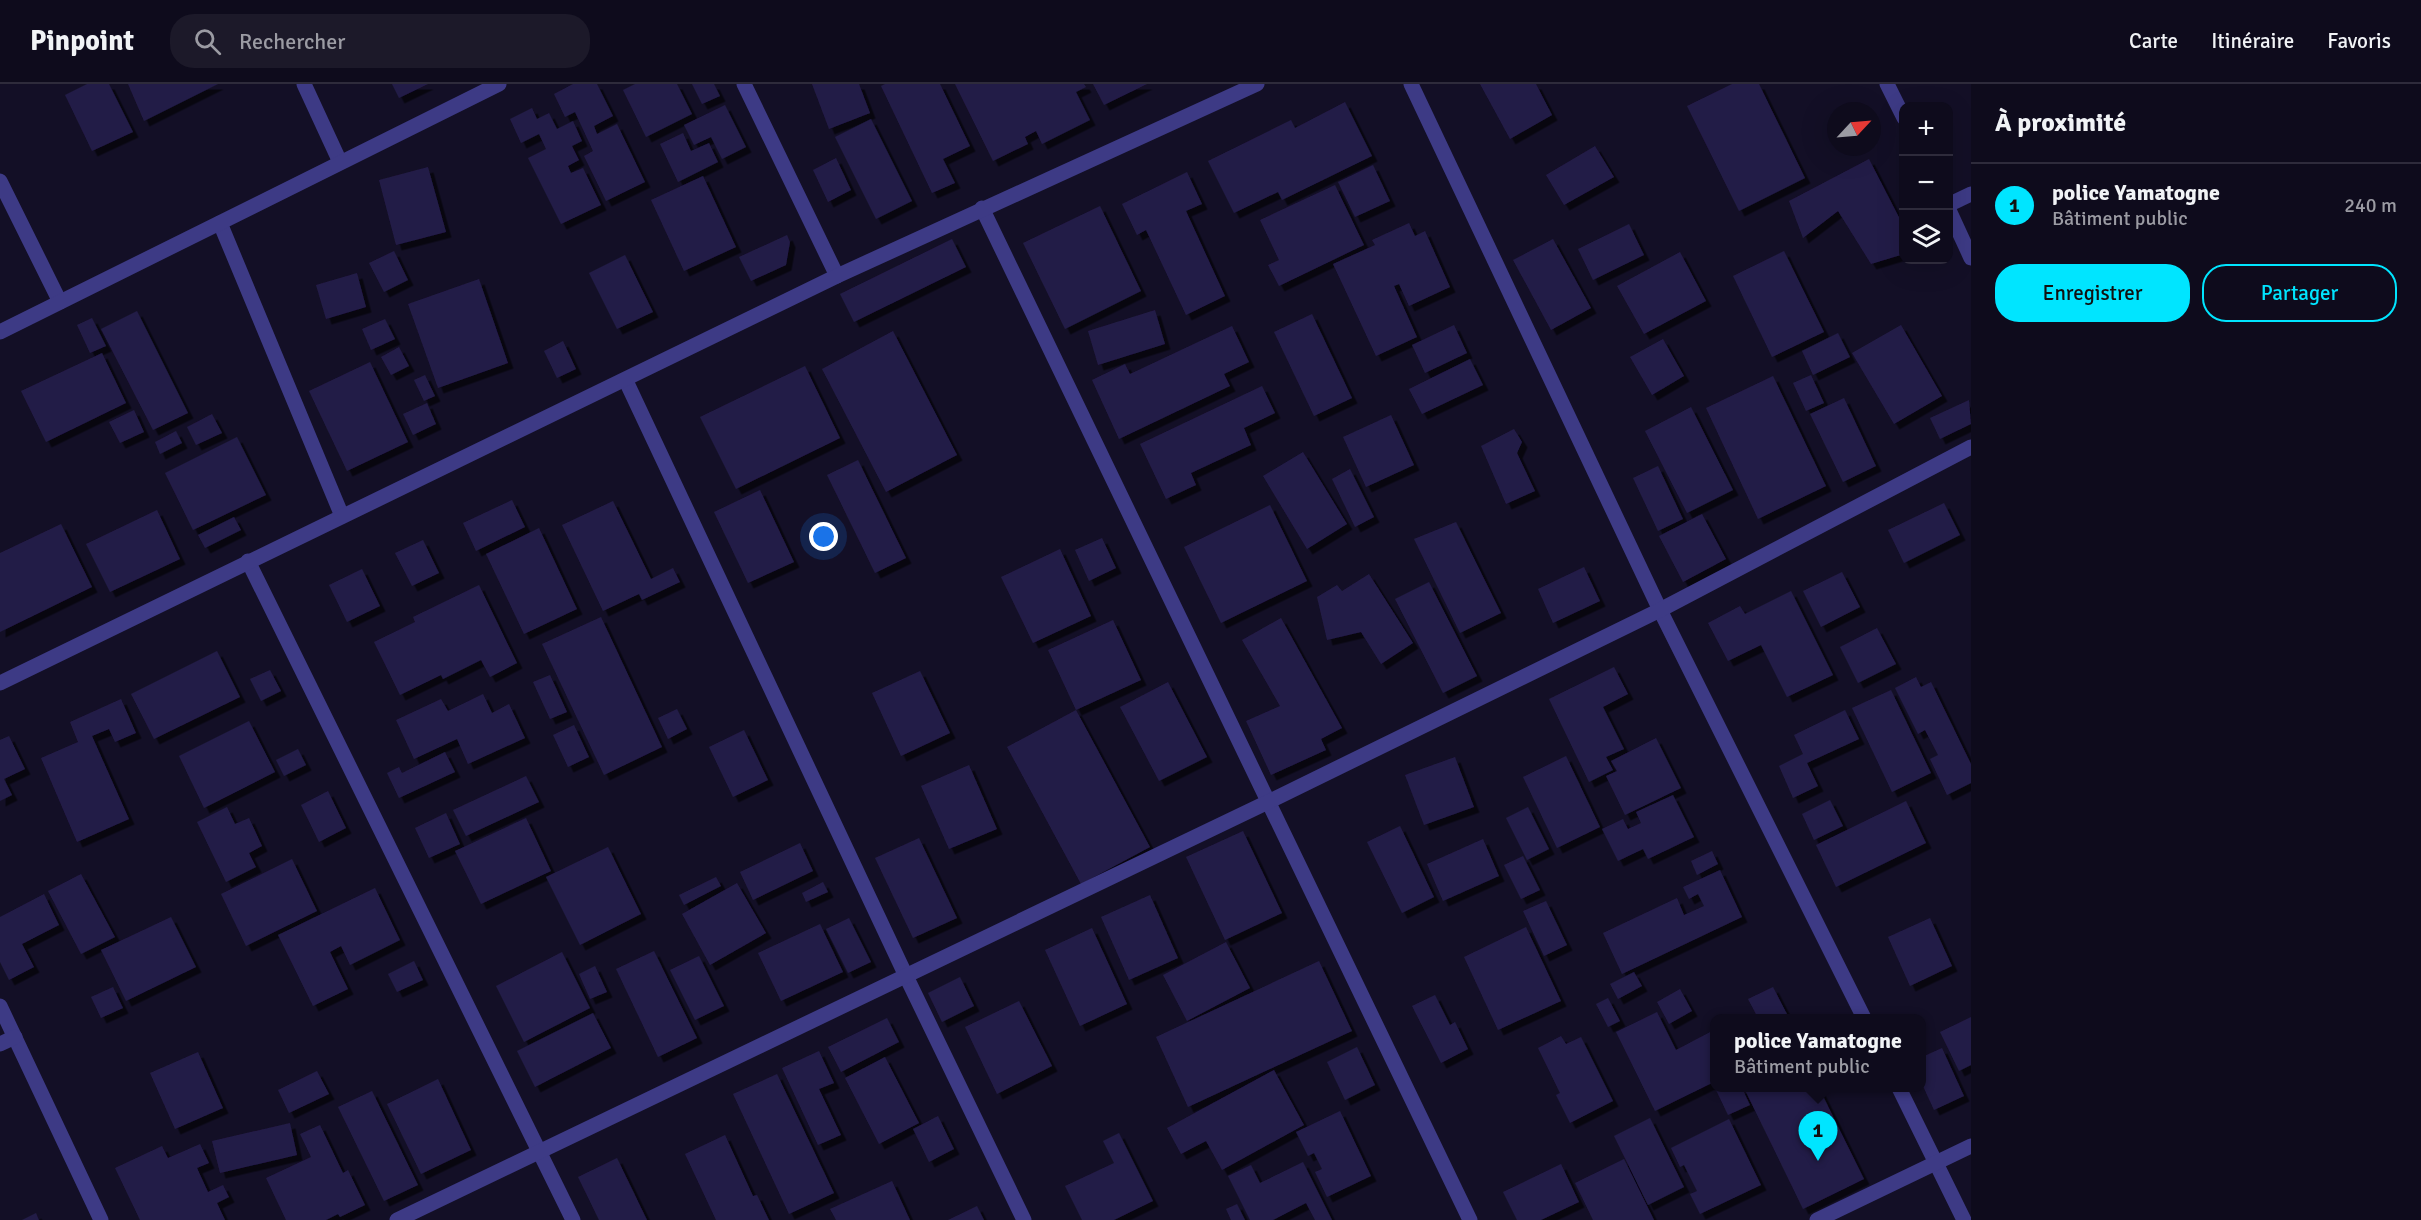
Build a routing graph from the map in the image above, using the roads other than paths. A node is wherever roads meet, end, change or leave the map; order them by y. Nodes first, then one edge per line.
1 (304, 84) edge
2 (499, 84) edge
3 (744, 84) edge
4 (1257, 84) edge
5 (1411, 84) edge
6 (1887, 84) edge
7 (1899, 108) edge
8 (340, 162) junction
9 (0, 181) edge
10 (1971, 194) edge
11 (1953, 203) edge
12 (982, 208) junction
13 (1950, 210) edge
14 (220, 223) junction
15 (1971, 258) edge
16 (837, 276) junction
17 (60, 302) junction
18 (0, 332) edge
19 (626, 381) junction
20 (1971, 447) edge
21 (342, 516) junction
22 (248, 561) junction
23 (1660, 610) junction
24 (0, 683) edge
25 (1268, 802) junction
26 (906, 976) junction
27 (0, 1006) edge
28 (1862, 1014) edge
29 (15, 1037) junction
30 (0, 1044) edge
31 (1901, 1092) edge
32 (1971, 1146) edge
33 (541, 1153) junction
34 (1937, 1163) junction
35 (101, 1220) edge
36 (397, 1220) edge
37 (573, 1220) edge
38 (1024, 1220) edge
39 (1470, 1220) edge
40 (1817, 1220) edge
41 (1964, 1220) edge

1 - 8 street
2 - 8 street
3 - 16 street
4 - 12 street
5 - 23 street
6 - 7 street
8 - 14 street
9 - 17 street
10 - 11 street
12 - 16 street
12 - 25 street
13 - 15 street
14 - 17 street
14 - 21 street
16 - 19 street
17 - 18 street
19 - 21 street
19 - 26 street
20 - 23 street
21 - 22 street
22 - 24 street
22 - 33 street
23 - 25 street
23 - 28 street
25 - 26 street
25 - 39 street
26 - 33 street
26 - 38 street
27 - 29 street
29 - 30 street
29 - 35 street
31 - 34 street
32 - 34 street
33 - 36 street
33 - 37 street
34 - 40 street
34 - 41 street

